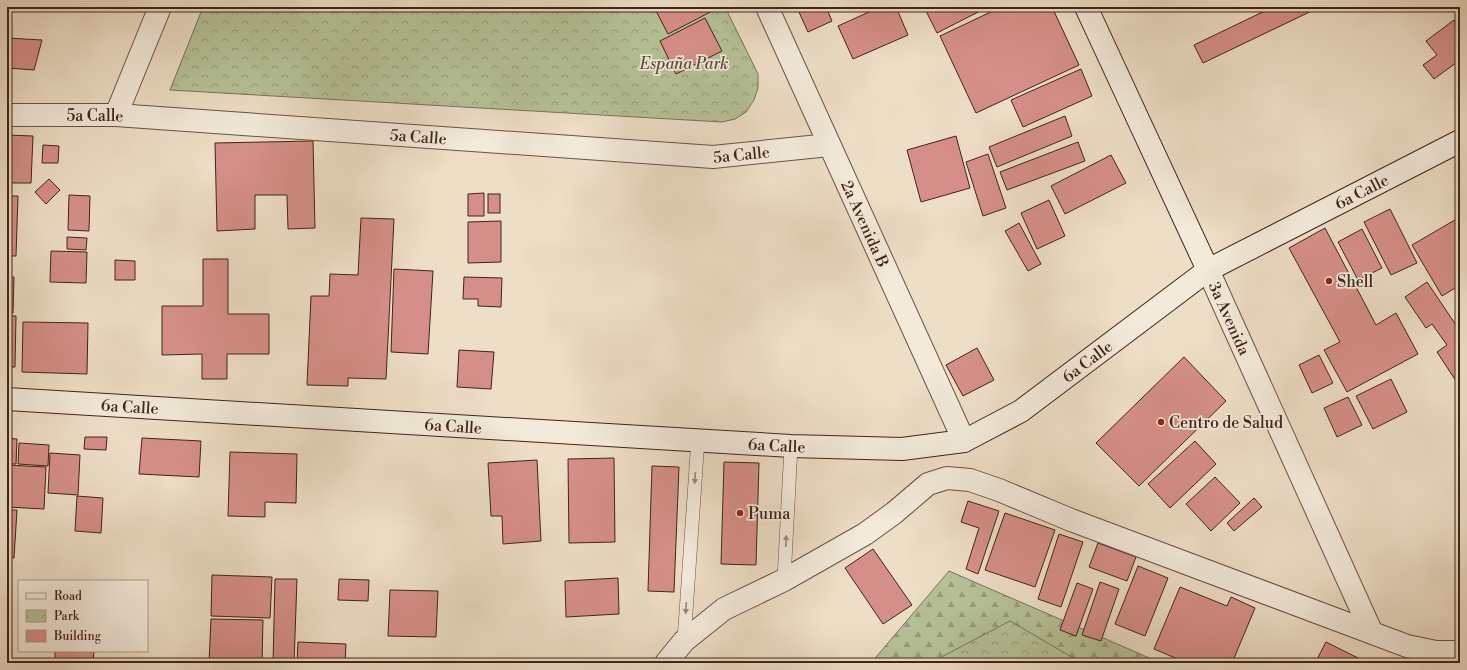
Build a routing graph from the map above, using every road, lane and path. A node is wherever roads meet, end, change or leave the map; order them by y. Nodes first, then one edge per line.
1 (160, 7) edge
2 (766, 7) edge
3 (1086, 7) edge
4 (7, 115) edge
5 (116, 115) junction
6 (1460, 141) edge
7 (829, 145) junction
8 (1208, 270) junction
9 (7, 399) edge
10 (698, 440) junction
11 (964, 441) junction
12 (791, 446) junction
13 (784, 580) junction
14 (1371, 631) junction
15 (684, 641) junction
16 (1460, 652) edge
17 (666, 663) edge

1 - 5 street
2 - 7 street, 2a Avenida B
3 - 8 street, 3a Avenida
4 - 5 street, 5a Calle
5 - 7 street, 5a Calle
6 - 8 street, 6a Calle
7 - 11 street, 2a Avenida B
8 - 11 street, 6a Calle
8 - 14 street, 3a Avenida
9 - 10 street, 6a Calle
10 - 12 street, 6a Calle
10 -> 15 lane
11 - 12 street, 6a Calle
13 -> 12 lane
13 - 14 street
13 - 15 street
14 - 16 street
15 - 17 street

